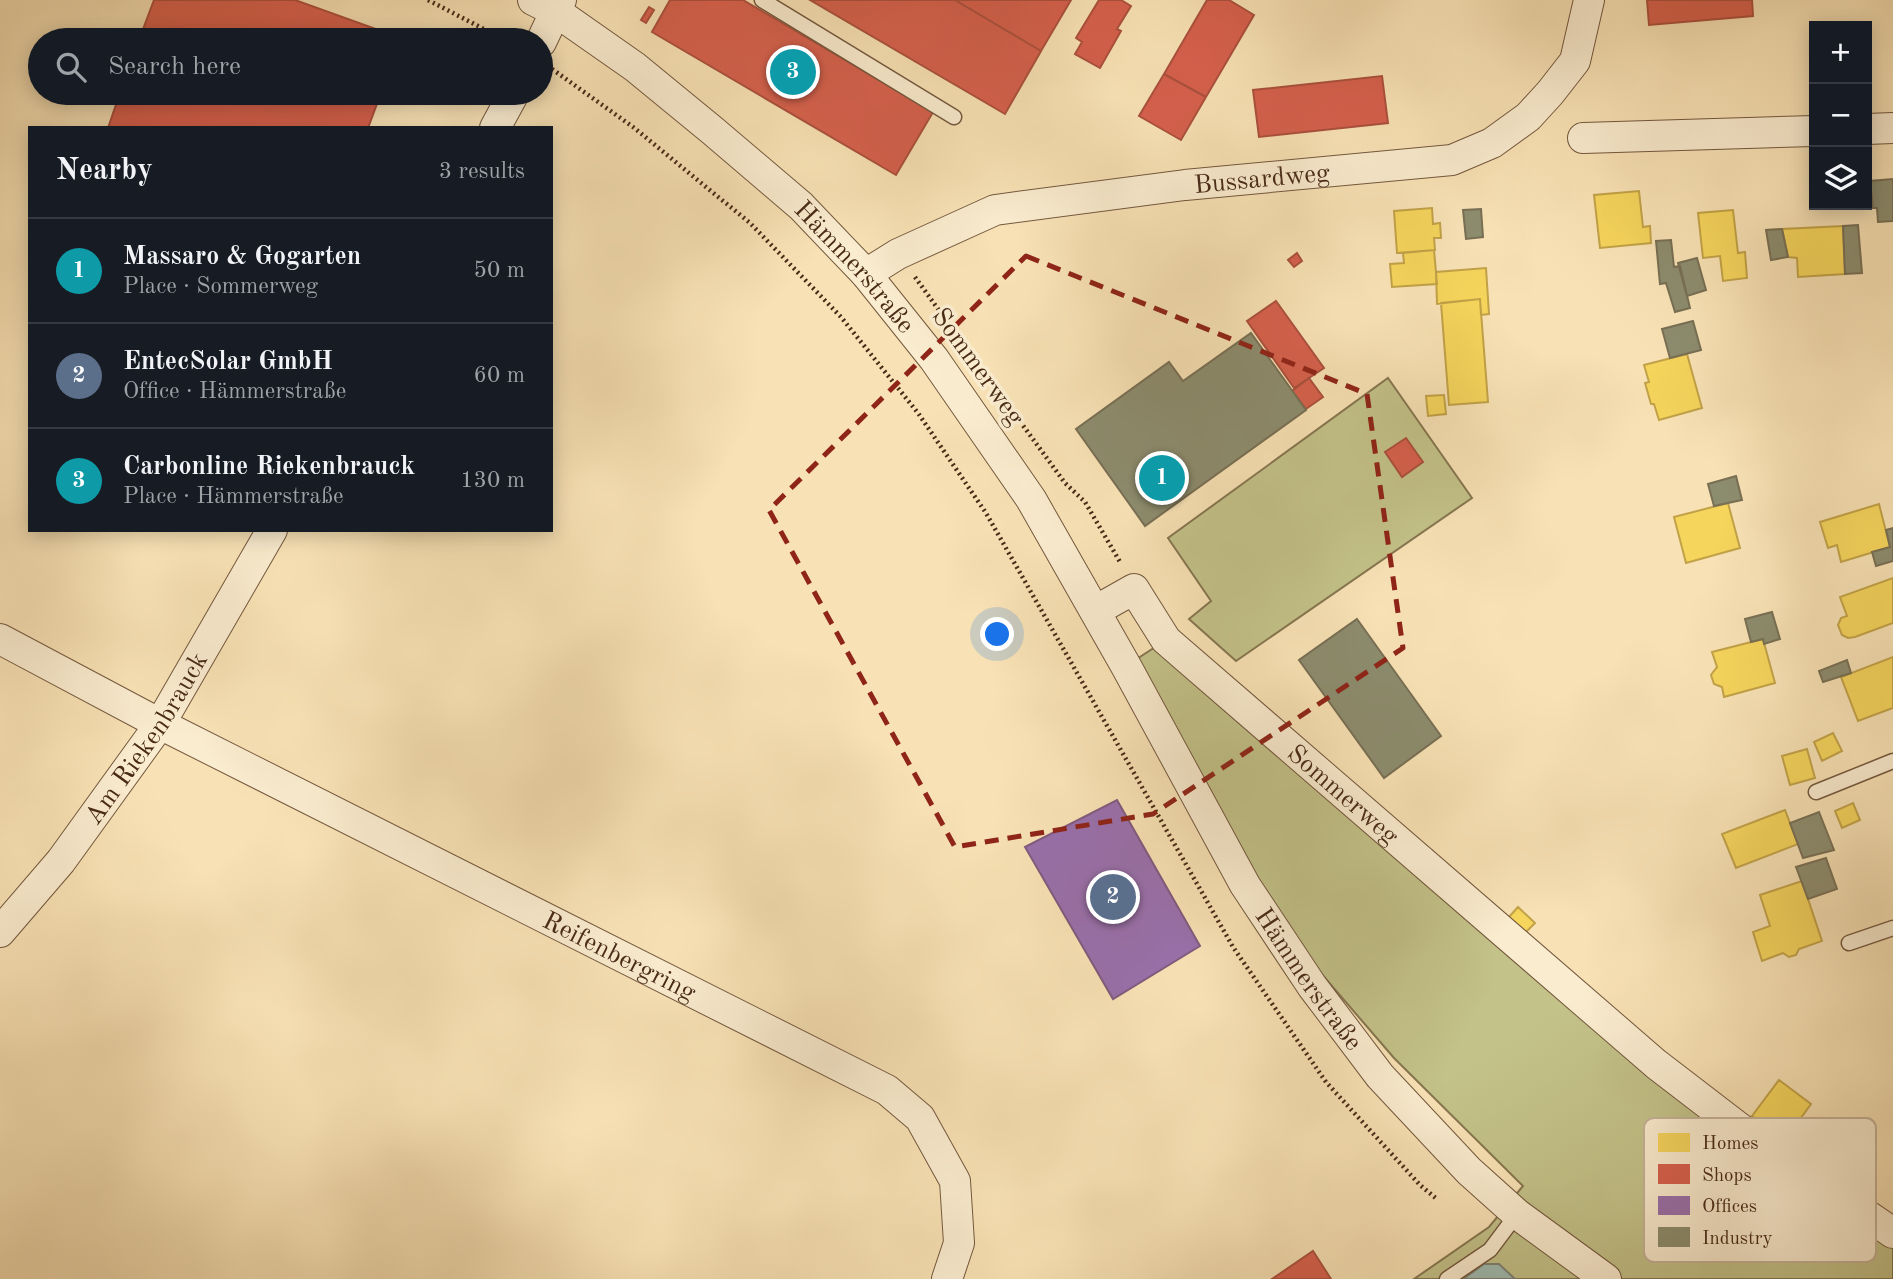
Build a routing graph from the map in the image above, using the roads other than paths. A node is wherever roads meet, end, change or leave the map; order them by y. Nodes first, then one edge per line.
1 (762, 0) edge
2 (1589, 0) edge
3 (550, 4) edge
4 (548, 28) edge
5 (507, 105) edge
6 (954, 117) dead end
7 (496, 126) edge
8 (1893, 128) edge
9 (1872, 129) edge
10 (1809, 131) edge
11 (1583, 138) dead end
12 (866, 274) junction
13 (271, 532) edge
14 (1095, 611) junction
15 (0, 639) edge
16 (160, 724) junction
17 (1893, 761) edge
18 (1816, 792) dead end
19 (1893, 928) edge
20 (0, 932) edge
21 (1849, 943) dead end
22 (1727, 1118) edge
23 (1517, 1214) junction
24 (1876, 1221) edge
25 (1893, 1233) edge
26 (947, 1279) edge
27 (1447, 1279) edge
28 (1606, 1279) edge

1 - 6 lane
2 - 12 street, Bussardweg
3 - 4 street
3 - 12 street, Hämmerstraße
5 - 7 street
8 - 9 street
10 - 11 street
12 - 14 street, Hämmerstraße
13 - 16 street, Am Riekenbrauck
14 - 22 street, Sommerweg
14 - 23 street, Hämmerstraße
15 - 16 street, Reifenbergring
16 - 20 street, Am Riekenbrauck
16 - 26 street, Reifenbergring
17 - 18 lane
19 - 21 lane
23 - 27 lane
23 - 28 street, Hämmerstraße
24 - 25 street, Sommerweg

